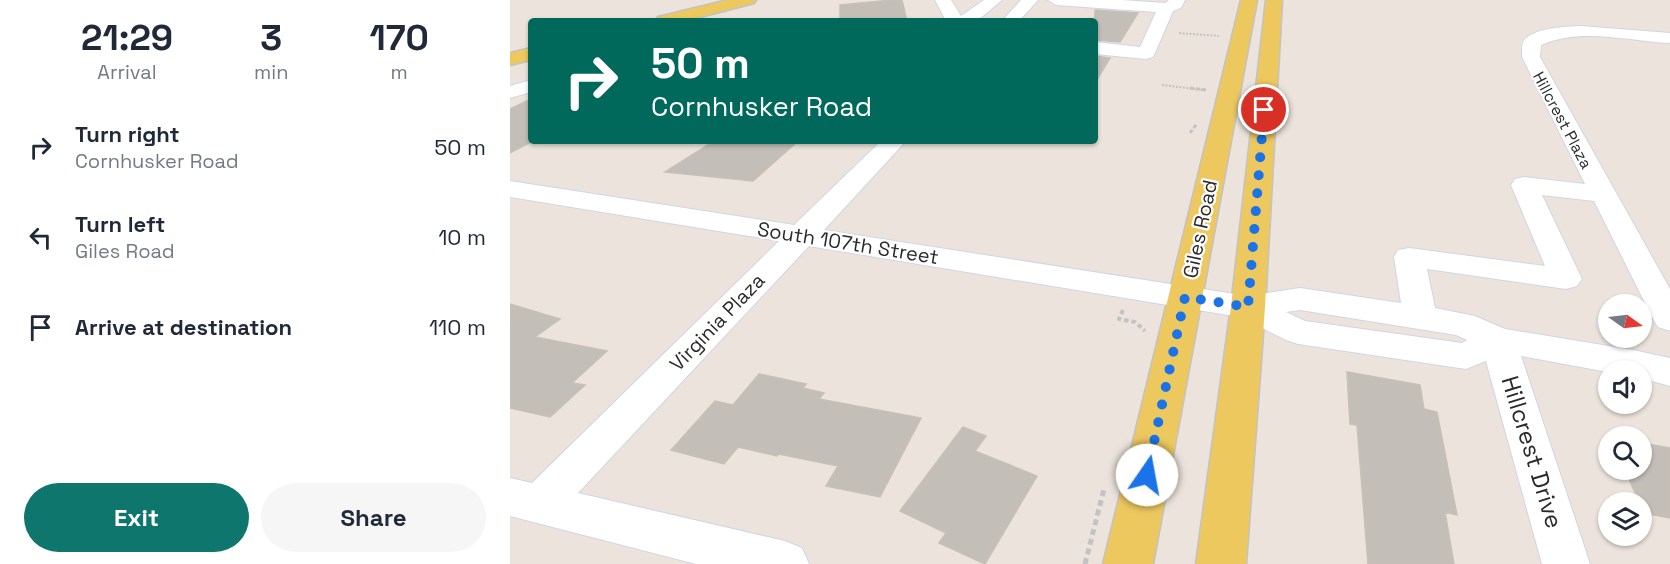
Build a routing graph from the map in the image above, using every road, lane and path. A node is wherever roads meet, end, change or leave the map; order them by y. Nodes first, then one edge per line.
1 (748, 0) edge
2 (943, 0) edge
3 (994, 0) edge
4 (1030, 0) edge
5 (1056, 0) edge
6 (1249, 0) edge
7 (1274, 0) edge
8 (1171, 4) edge
9 (676, 18) edge
10 (953, 18) edge
11 (970, 18) edge
12 (1013, 18) edge
13 (1178, 33) dead end
14 (1226, 37) dead end
15 (1670, 38) edge
16 (1098, 48) edge
17 (528, 55) edge
18 (510, 59) edge
19 (1162, 85) dead end
20 (528, 87) edge
21 (1212, 90) dead end
22 (510, 92) edge
23 (891, 144) edge
24 (510, 189) edge
25 (1603, 194) junction
26 (802, 235) junction
27 (1132, 288) junction
28 (1185, 297) junction
29 (1248, 307) junction
30 (1420, 318) junction
31 (1670, 319) edge
32 (1145, 336) dead end
33 (1498, 340) junction
34 (1670, 372) edge
35 (1105, 488) dead end
36 (525, 500) edge
37 (785, 564) edge
38 (1085, 564) edge
39 (1128, 564) edge
40 (1221, 564) edge
41 (1566, 564) edge

1 - 9 main road
2 - 10 street
3 - 11 street
4 - 12 street
5 - 8 street
6 - 28 main road, Giles Road
7 - 29 main road
8 - 16 street
13 - 14 path
15 - 25 street, Hillcrest Plaza
17 - 18 main road
19 - 21 path
20 - 22 street
23 - 26 street, Virginia Plaza
24 - 26 street, South 107th Street
25 - 30 street
25 - 31 street, Hillcrest Plaza
26 - 27 street, South 107th Street
26 - 36 street, Virginia Plaza
27 - 28 street, South 107th Street
27 - 32 path
28 - 29 street, South 107th Street
28 - 39 main road, Giles Road
29 - 30 street
29 - 33 street
29 - 40 main road
30 - 33 street
33 - 34 street
33 - 41 street, Hillcrest Drive
35 - 38 path
36 - 37 street

